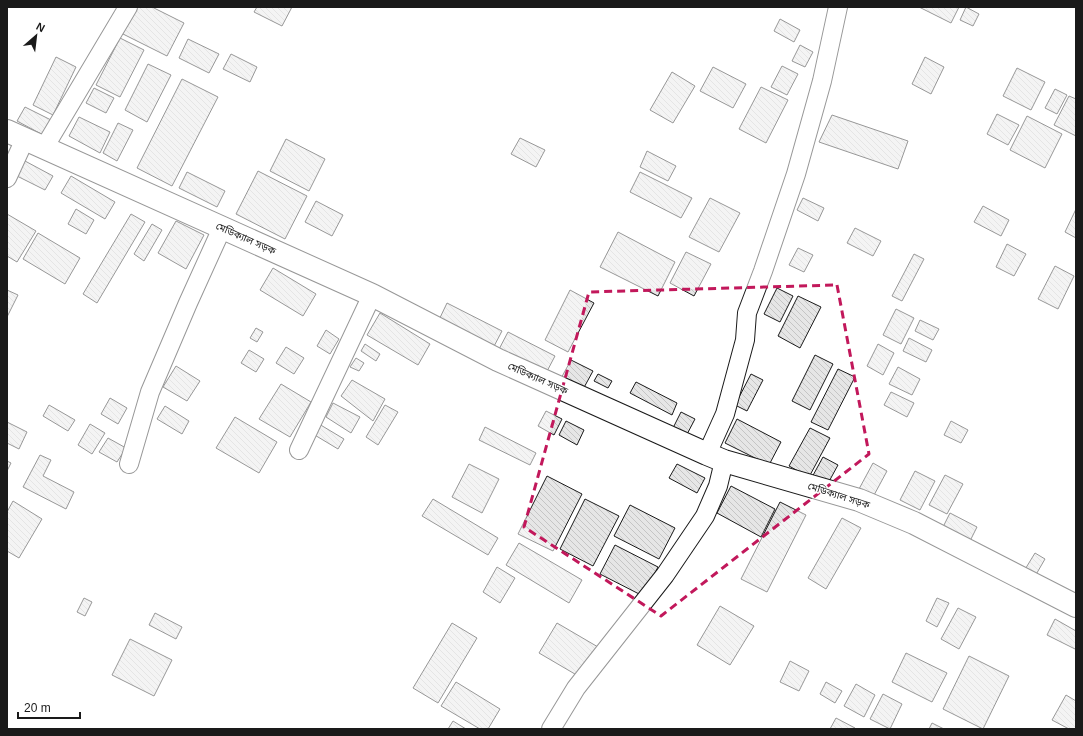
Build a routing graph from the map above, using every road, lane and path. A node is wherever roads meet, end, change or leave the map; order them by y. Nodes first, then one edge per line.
1 (128, 7) edge
2 (838, 7) edge
3 (25, 139) edge
4 (7, 178) edge
5 (222, 228) junction
6 (372, 296) junction
7 (299, 450) dead end
8 (716, 458) junction
9 (130, 464) dead end
10 (1076, 606) edge
11 (551, 729) edge

1 - 3 street
2 - 8 street
3 - 4 street
3 - 5 main road, মেডিক্যাল সড়ক
5 - 6 main road, মেডিক্যাল সড়ক
5 - 9 street
6 - 7 street
6 - 8 main road, মেডিক্যাল সড়ক
8 - 10 main road, মেডিক্যাল সড়ক
8 - 11 street

